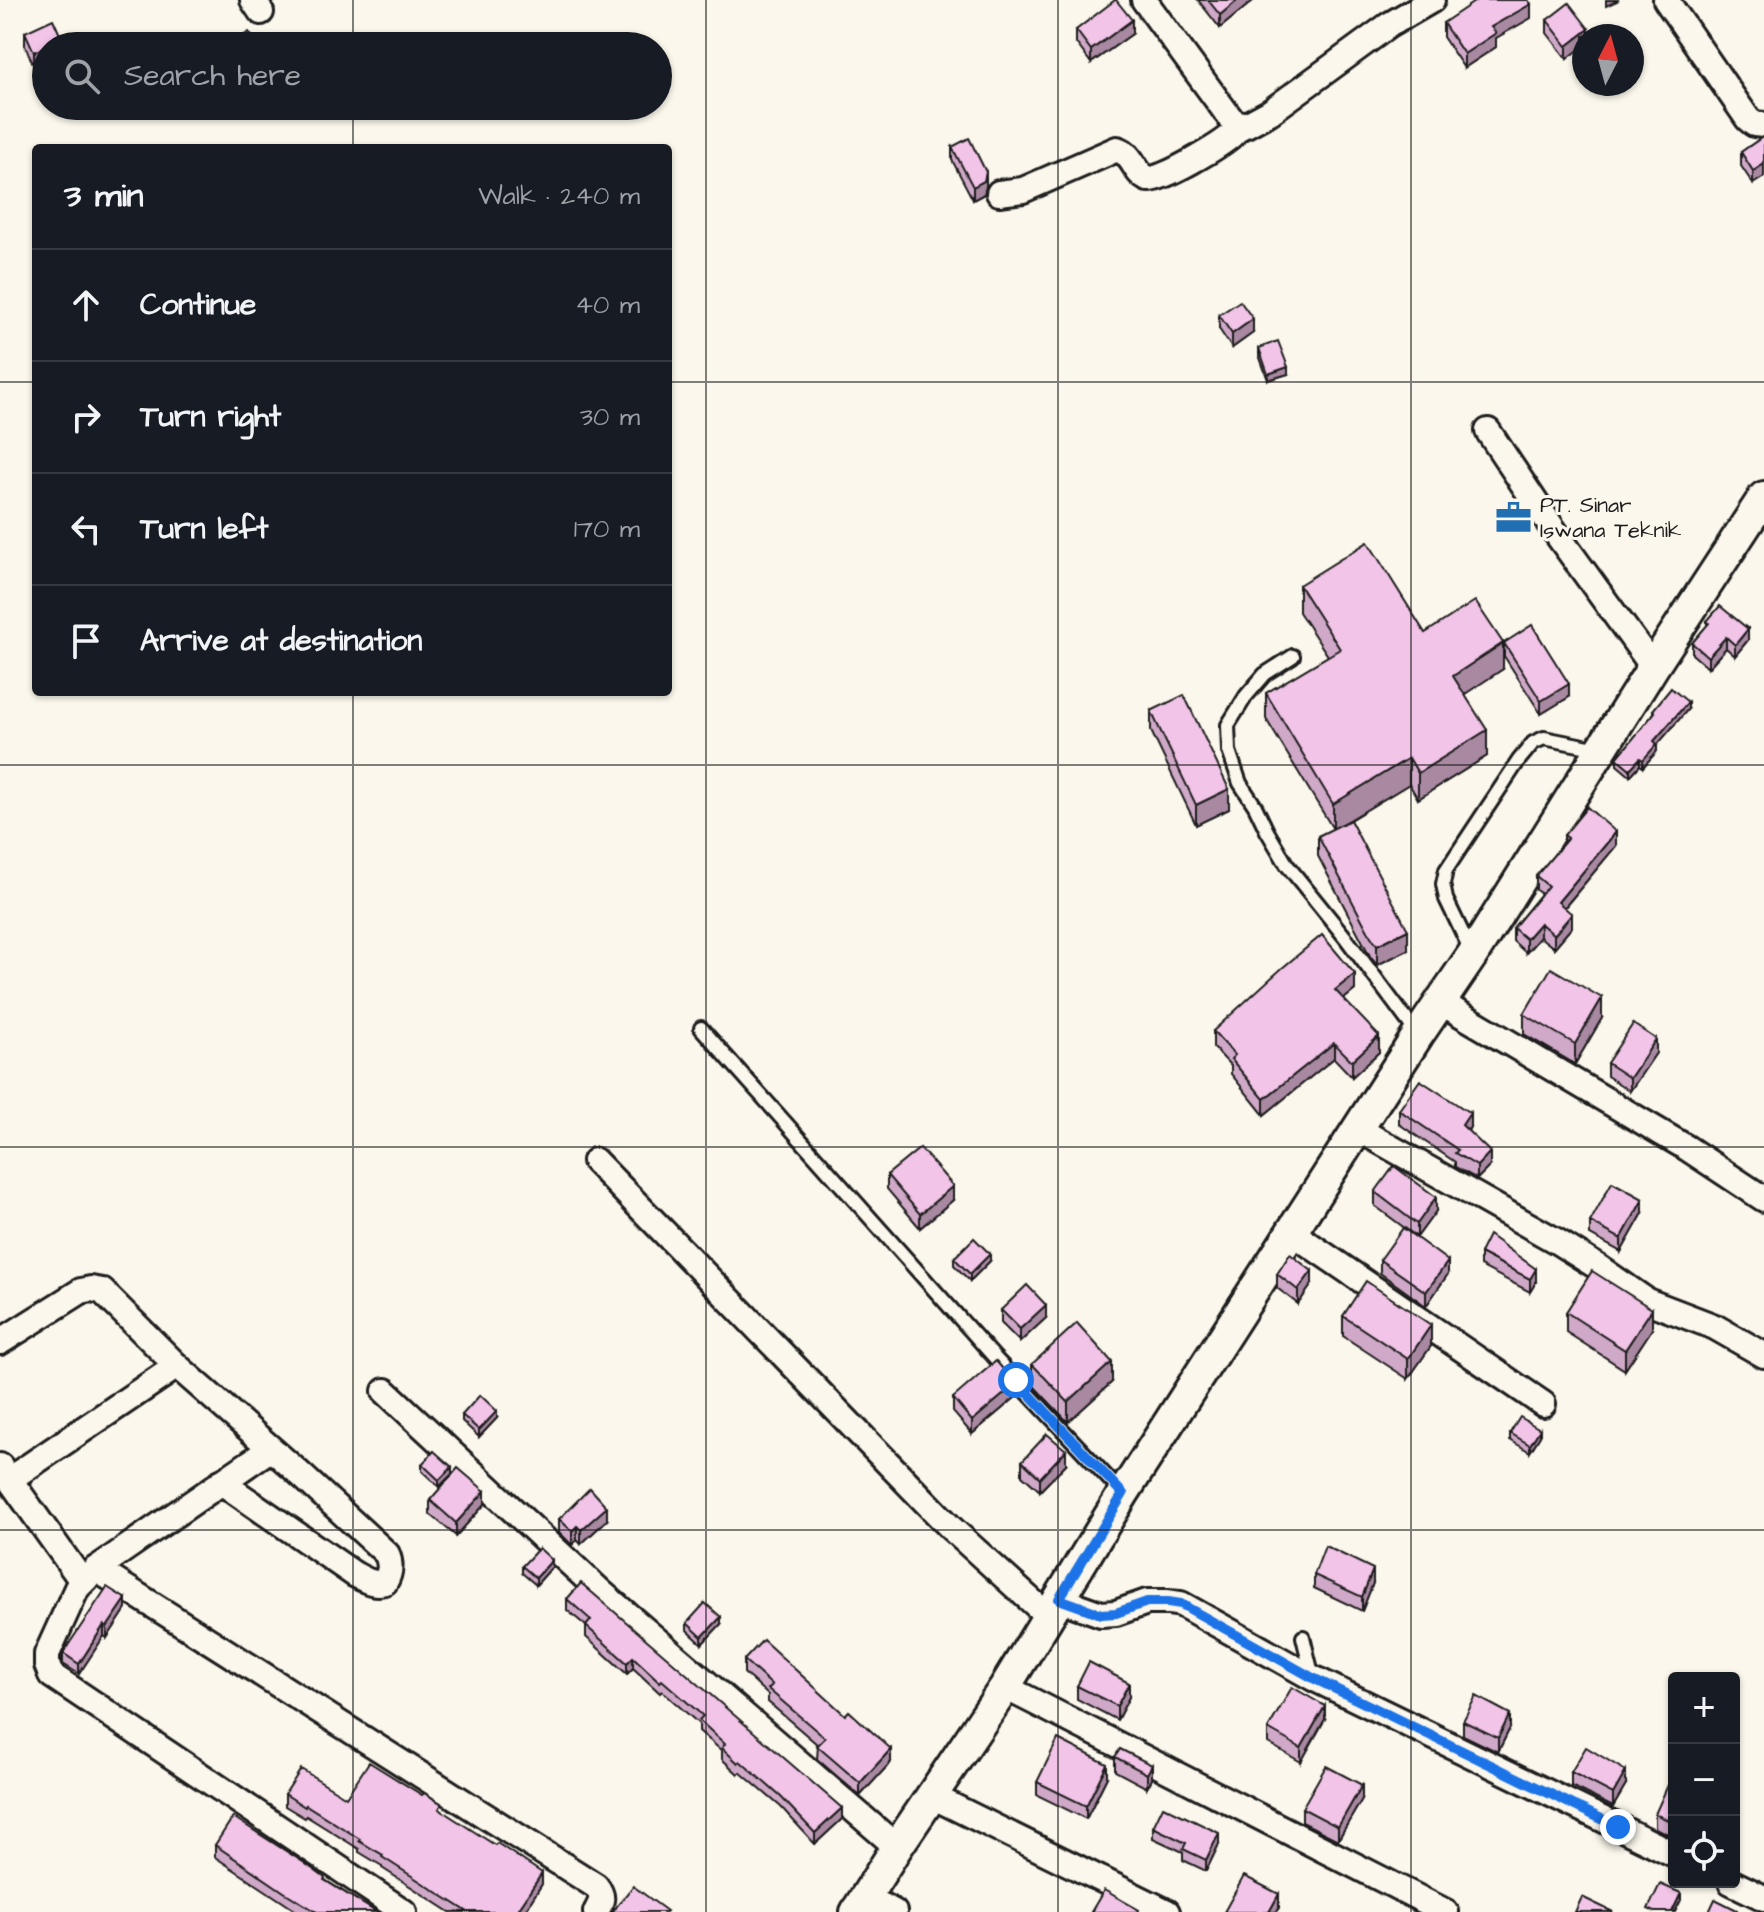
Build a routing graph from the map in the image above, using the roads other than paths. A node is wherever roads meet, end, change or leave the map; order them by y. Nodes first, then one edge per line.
1 (1144, 0) edge
2 (1432, 0) edge
3 (1666, 0) edge
4 (1242, 125) junction
5 (1764, 125) edge
6 (999, 193) dead end
7 (1488, 431) dead end
8 (1764, 497) edge
9 (1293, 656) dead end
10 (1653, 667) junction
11 (1602, 749) junction
12 (1473, 954) junction
13 (1440, 1002) junction
14 (701, 1028) dead end
15 (1418, 1035) junction
16 (1358, 1129) junction
17 (595, 1161) dead end
18 (1764, 1199) edge
19 (1291, 1232) junction
20 (0, 1342) edge
21 (1764, 1355) edge
22 (177, 1366) junction
23 (385, 1391) dead end
24 (1543, 1404) dead end
25 (270, 1449) junction
26 (5, 1472) edge
27 (221, 1482) junction
28 (1123, 1494) junction
29 (89, 1575) junction
30 (1054, 1608) junction
31 (1303, 1637) dead end
32 (1313, 1678) junction
33 (1005, 1687) junction
34 (932, 1796) junction
35 (897, 1847) junction
36 (1668, 1851) edge
37 (1740, 1886) edge
38 (1764, 1898) edge
39 (861, 1904) edge
40 (404, 1912) edge
41 (596, 1912) edge
42 (894, 1912) edge
43 (1167, 1912) edge
44 (1446, 1912) edge

1 - 4 street
2 - 4 street
3 - 5 street
4 - 6 street
7 - 10 street
8 - 10 street
9 - 15 lane
10 - 11 street
11 - 12 street
11 - 12 lane
12 - 13 street
13 - 15 street
13 - 18 street
14 - 28 lane
15 - 16 street
16 - 19 street
16 - 21 street
17 - 30 street
19 - 24 street
19 - 28 street
20 - 22 street
22 - 25 street
22 - 26 street
23 - 35 street
25 - 27 street
25 - 27 street
26 - 29 street
27 - 29 street
28 - 30 street
29 - 40 street
29 - 41 street
30 - 32 street
30 - 33 street
31 - 32 lane
32 - 36 street
33 - 34 street
33 - 44 street
34 - 35 street
34 - 43 street
35 - 39 street
37 - 38 street
39 - 42 street

